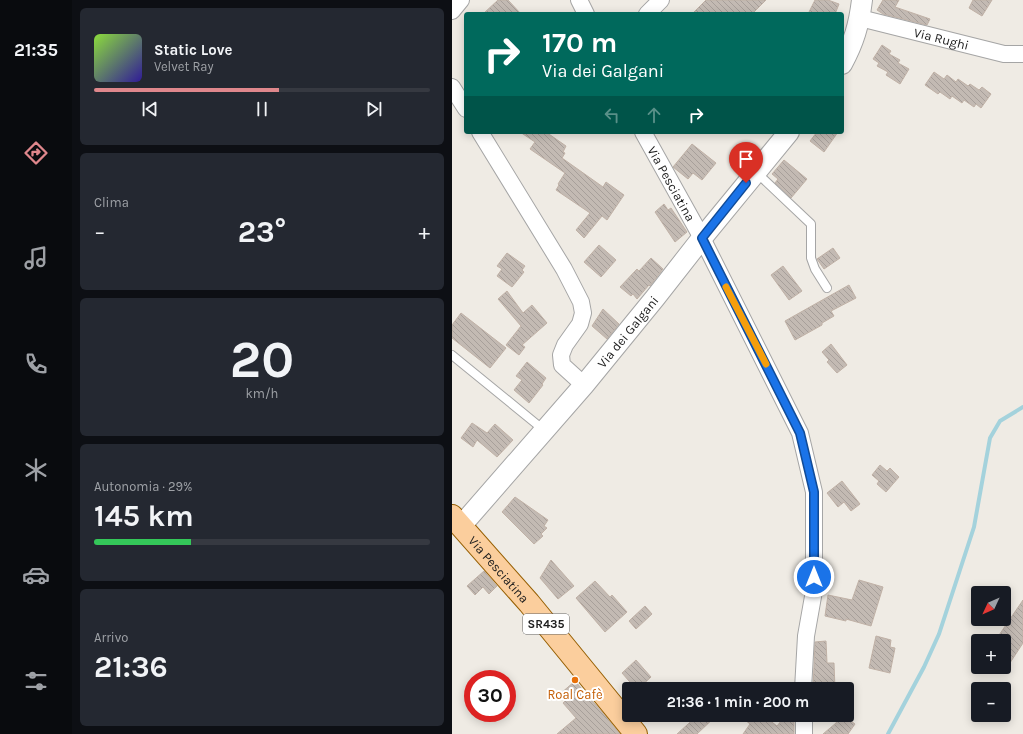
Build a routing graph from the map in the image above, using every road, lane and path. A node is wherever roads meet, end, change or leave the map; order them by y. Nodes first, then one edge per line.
1 (461, 0) edge
2 (579, 0) edge
3 (662, 0) edge
4 (861, 9) edge
5 (452, 11) edge
6 (585, 12) edge
7 (649, 12) edge
8 (1023, 54) edge
9 (844, 60) edge
10 (452, 87) edge
11 (464, 106) edge
12 (481, 134) edge
13 (644, 134) edge
14 (788, 134) edge
15 (755, 172) junction
16 (702, 238) junction
17 (827, 288) dead end
18 (452, 355) edge
19 (584, 385) junction
20 (545, 431) junction
21 (456, 521) edge
22 (803, 682) edge
23 (804, 722) edge
24 (636, 734) edge
25 (804, 734) edge

1 - 5 street
2 - 6 street
3 - 7 street
4 - 8 street, Via Rughi
4 - 9 street
10 - 11 street
12 - 19 street
13 - 16 street, Via Pesciatina
14 - 15 street, Via dei Galgani
15 - 16 street, Via dei Galgani
15 - 17 lane
16 - 19 street, Via dei Galgani
16 - 22 street, Via Pesciatina
18 - 20 lane
19 - 20 street, Via dei Galgani
20 - 21 street, Via dei Galgani
21 - 24 main road, Via Pesciatina / SR435
23 - 25 street

